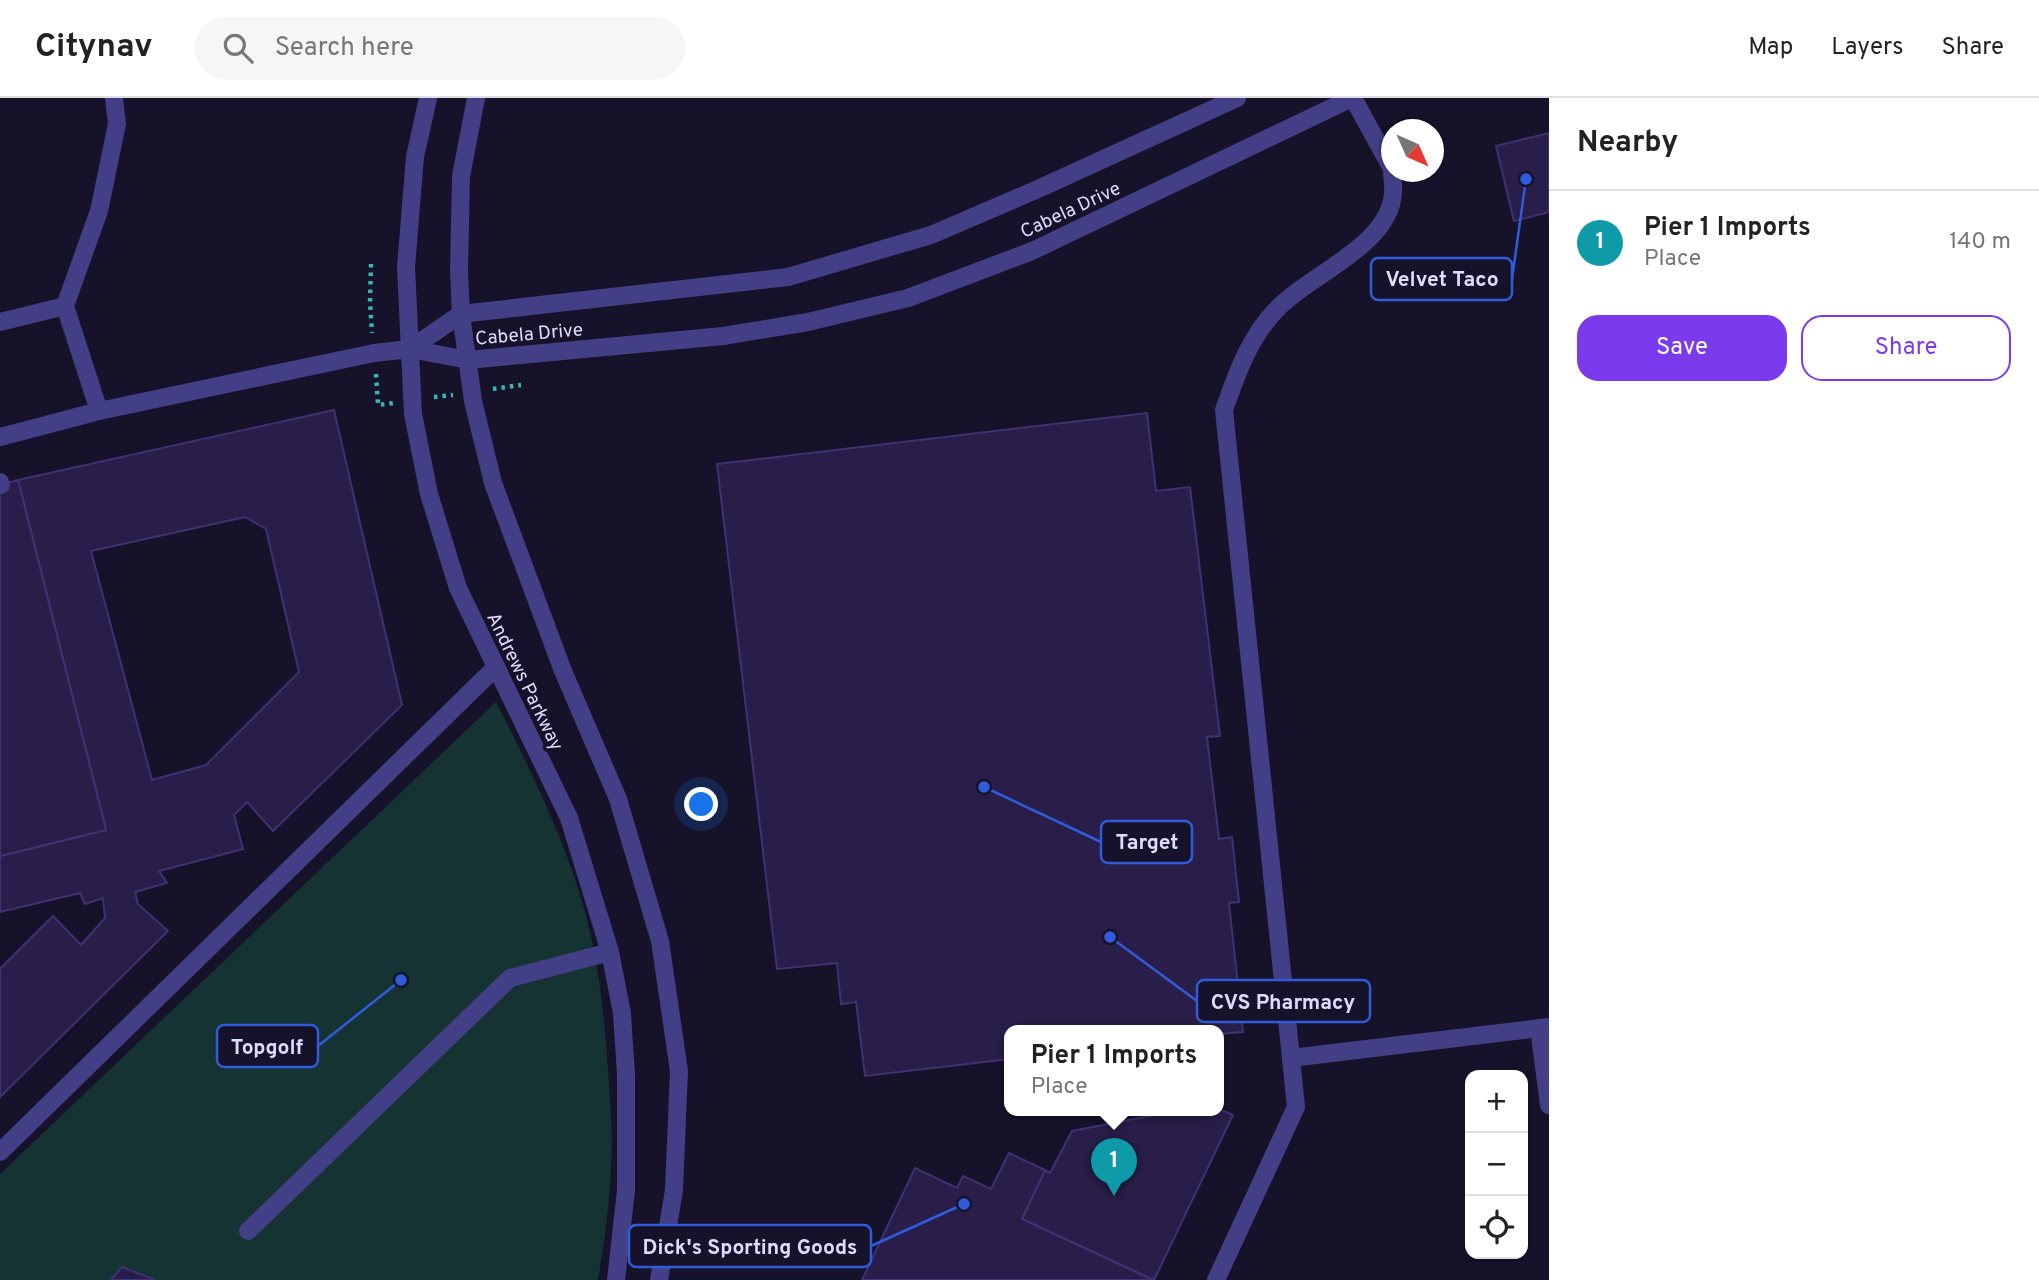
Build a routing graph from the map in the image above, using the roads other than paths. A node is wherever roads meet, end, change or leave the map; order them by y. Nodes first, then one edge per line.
1 (114, 98) edge
2 (428, 98) edge
3 (476, 98) edge
4 (1237, 98) edge
5 (1353, 98) edge
6 (1381, 150) edge
7 (1392, 182) edge
8 (65, 306) junction
9 (461, 314) junction
10 (0, 322) edge
11 (410, 349) junction
12 (468, 360) junction
13 (99, 411) junction
14 (0, 438) edge
15 (496, 667) junction
16 (610, 952) junction
17 (1544, 1028) edge
18 (1292, 1058) junction
19 (1549, 1105) edge
20 (0, 1152) edge
21 (248, 1231) dead end
22 (616, 1280) edge
23 (659, 1280) edge
24 (1216, 1280) edge

1 - 8 street
2 - 11 street, Andrews Parkway
3 - 9 street, Andrews Parkway
4 - 9 street, Cabela Drive
5 - 6 street
5 - 12 street, Cabela Drive
7 - 18 street
8 - 10 street
8 - 13 street
9 - 11 street, Cabela Drive
9 - 12 street, Andrews Parkway
11 - 12 street, Cabela Drive
11 - 13 street
11 - 15 street, Andrews Parkway
12 - 23 street, Andrews Parkway
13 - 14 street
15 - 16 street, Andrews Parkway
15 - 20 street
16 - 21 street
16 - 22 street, Andrews Parkway
17 - 18 street
17 - 19 street
18 - 24 street

